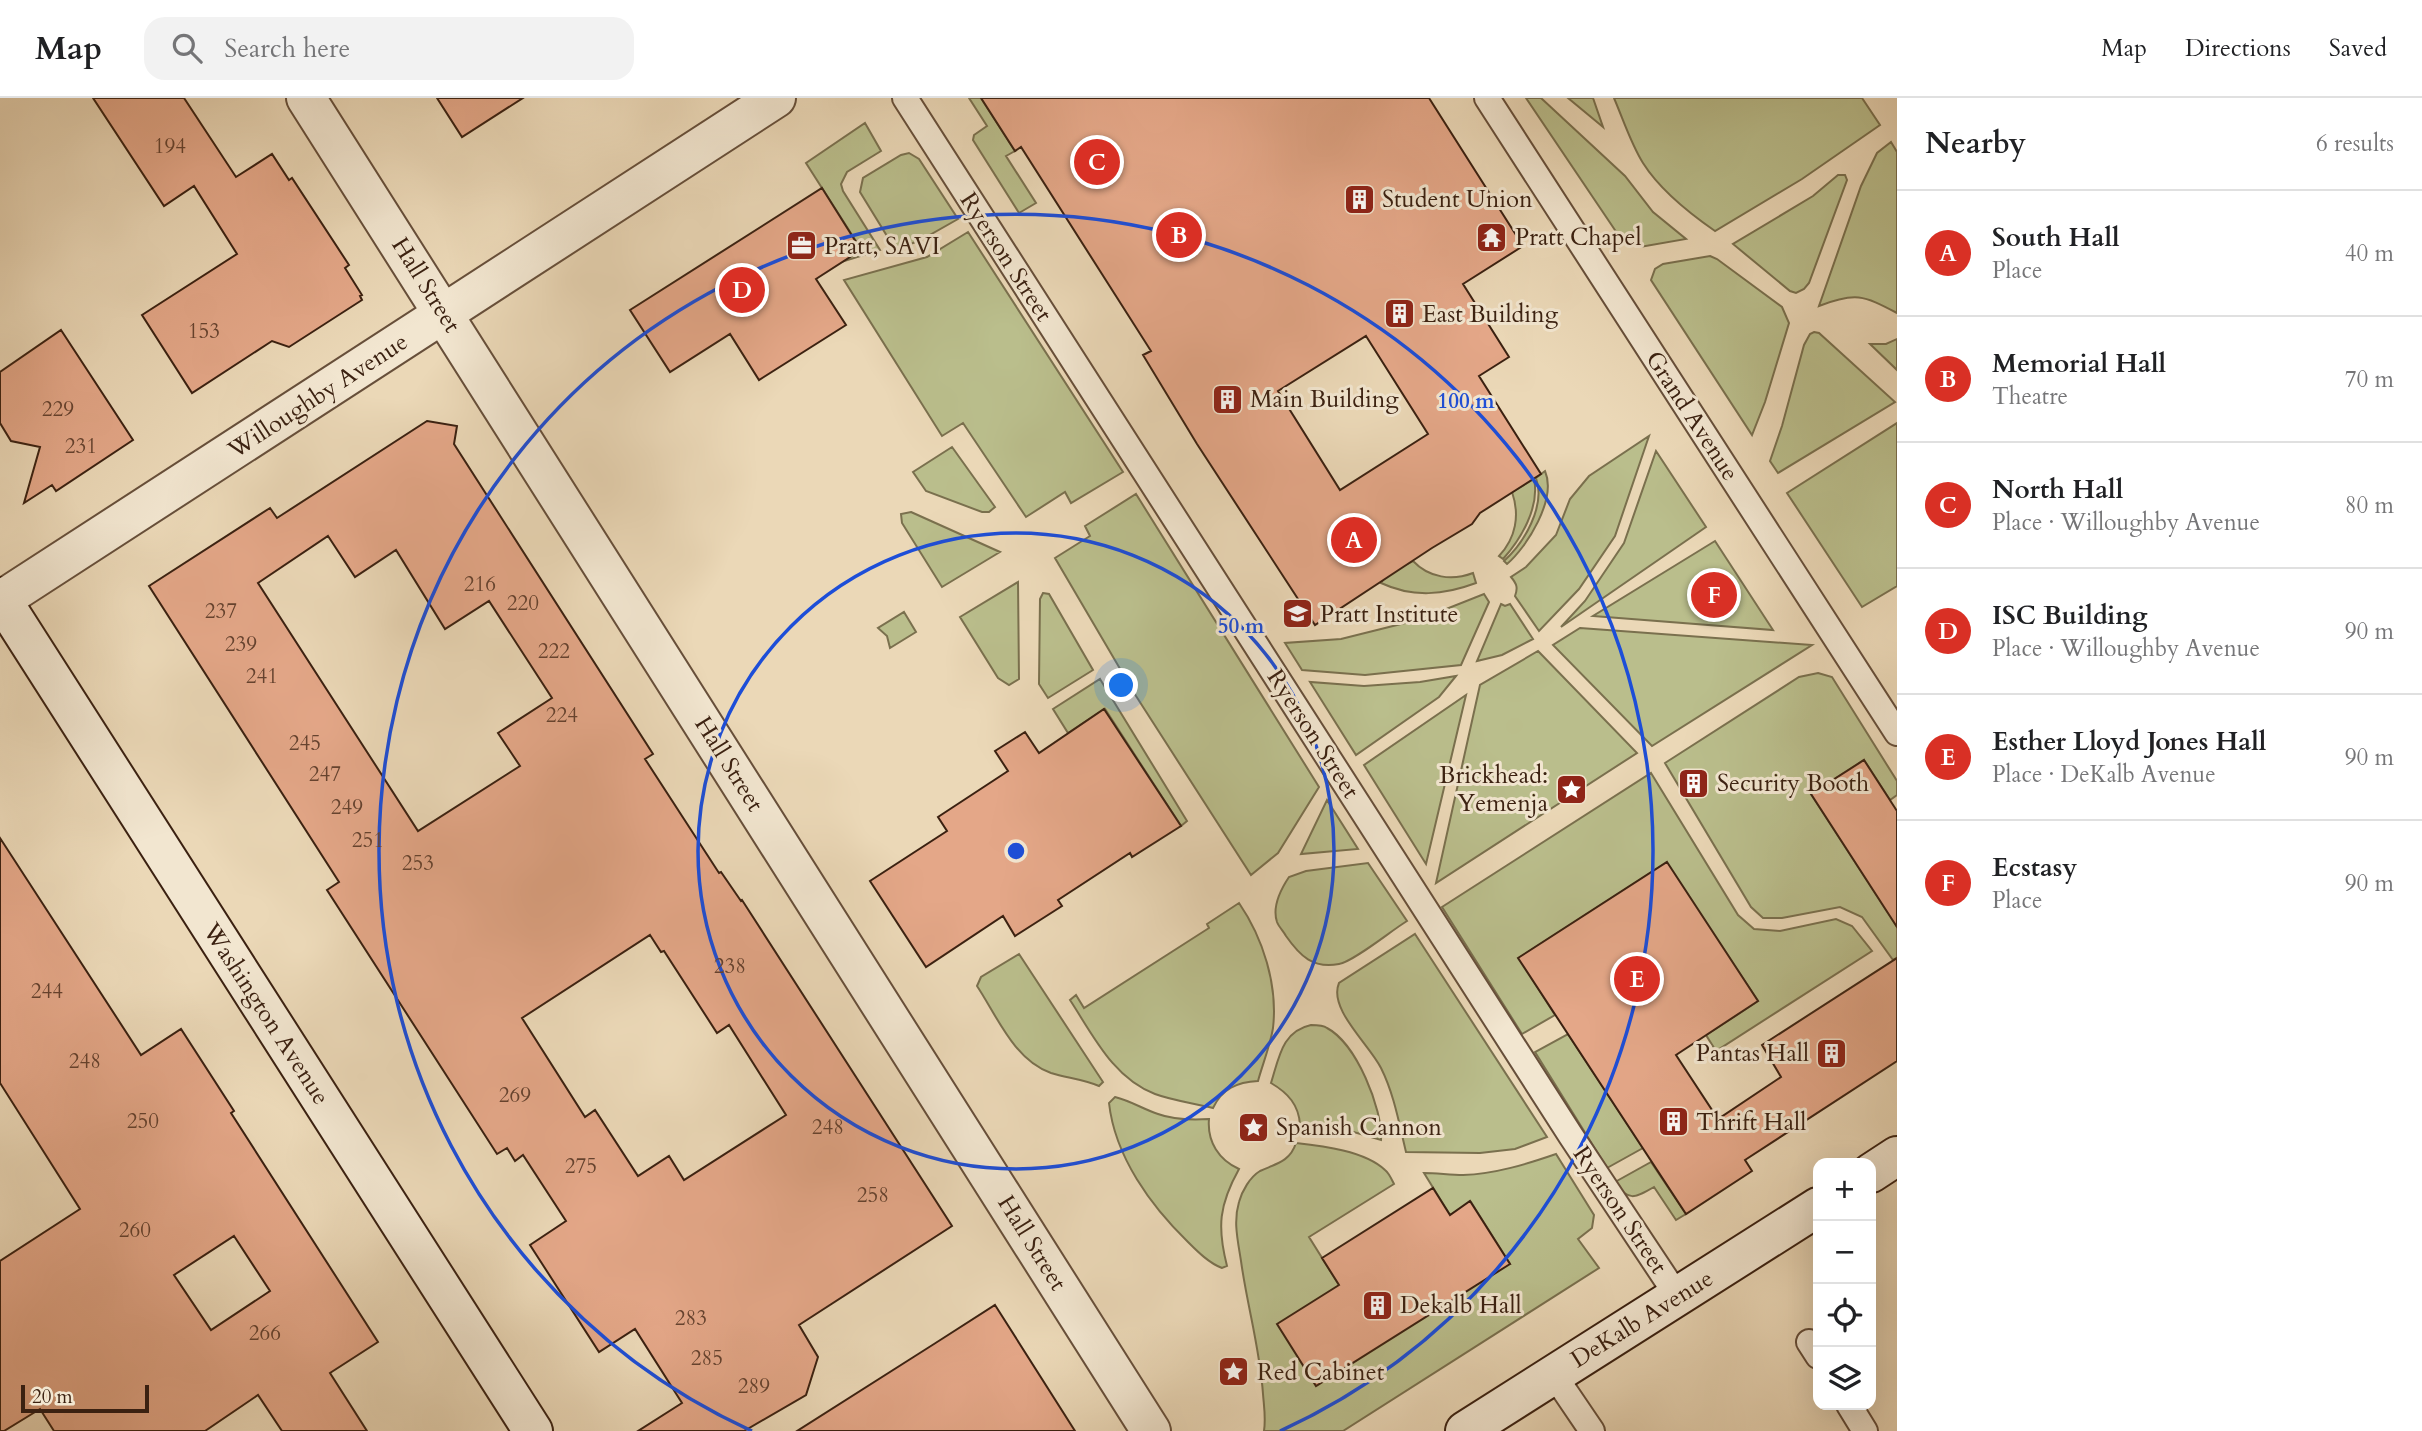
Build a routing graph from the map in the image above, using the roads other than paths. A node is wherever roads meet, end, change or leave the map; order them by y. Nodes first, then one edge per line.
1 (306, 98) edge
2 (776, 98) edge
3 (905, 98) edge
4 (1487, 98) edge
5 (444, 314) junction
6 (1, 599) edge
7 (1897, 733) edge
8 (1897, 1156) edge
9 (1876, 1170) edge
10 (1813, 1210) edge
11 (1678, 1297) junction
12 (1554, 1375) junction
13 (1852, 1410) edge
14 (533, 1431) edge
15 (1151, 1431) edge
16 (1465, 1431) edge
17 (1592, 1431) edge
18 (1866, 1431) edge

1 - 5 street, Hall Street
2 - 5 street, Willoughby Avenue
3 - 11 lane, Ryerson Street
4 - 7 lane, Grand Avenue
5 - 6 street, Willoughby Avenue
5 - 15 street, Hall Street
6 - 14 street, Washington Avenue
8 - 9 street
10 - 11 street, DeKalb Avenue
11 - 12 street, DeKalb Avenue
12 - 16 street, DeKalb Avenue
12 - 17 lane
13 - 18 lane

